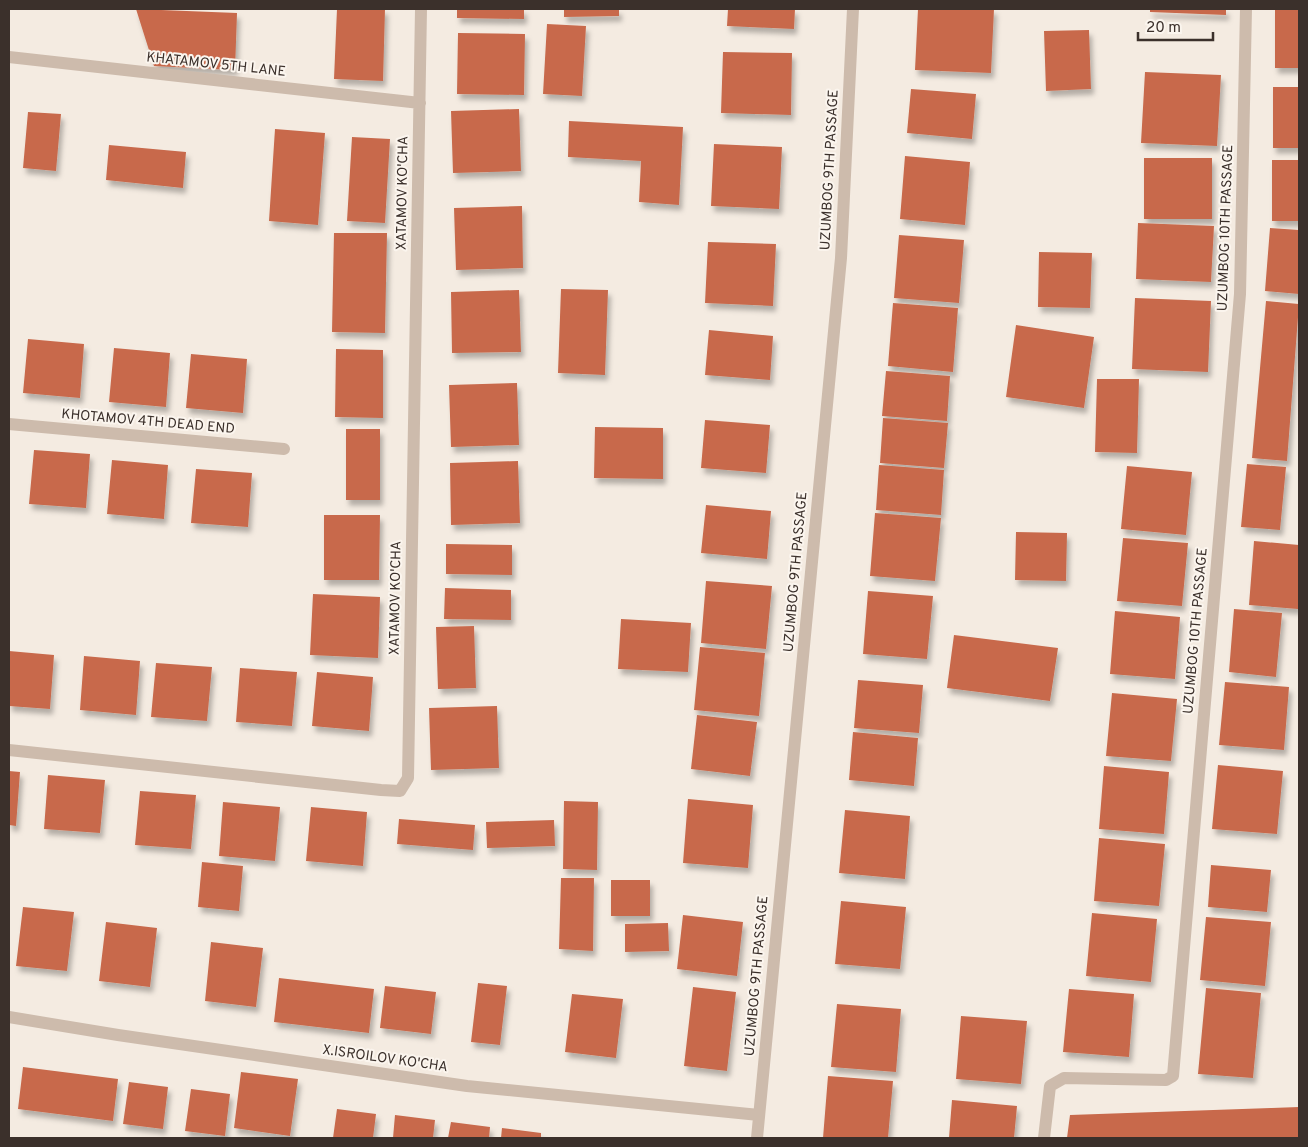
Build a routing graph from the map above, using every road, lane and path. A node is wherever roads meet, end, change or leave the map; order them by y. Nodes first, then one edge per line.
1 (421, 9) edge
2 (853, 9) edge
3 (1246, 9) edge
4 (9, 58) edge
5 (420, 103) junction
6 (9, 424) edge
7 (284, 449) dead end
8 (9, 750) edge
9 (9, 1017) edge
10 (759, 1115) junction
11 (758, 1138) edge
12 (1044, 1138) edge

1 - 5 street, XATAMOV KO'CHA
2 - 10 street, UZUMBOG 9TH PASSAGE
3 - 12 street, UZUMBOG 10TH PASSAGE
4 - 5 street, KHATAMOV 5TH LANE
5 - 8 street, XATAMOV KO'CHA
6 - 7 street, KHOTAMOV 4TH DEAD END
9 - 10 street, X.ISROILOV KO'CHA
10 - 11 street, UZUMBOG 9TH PASSAGE

